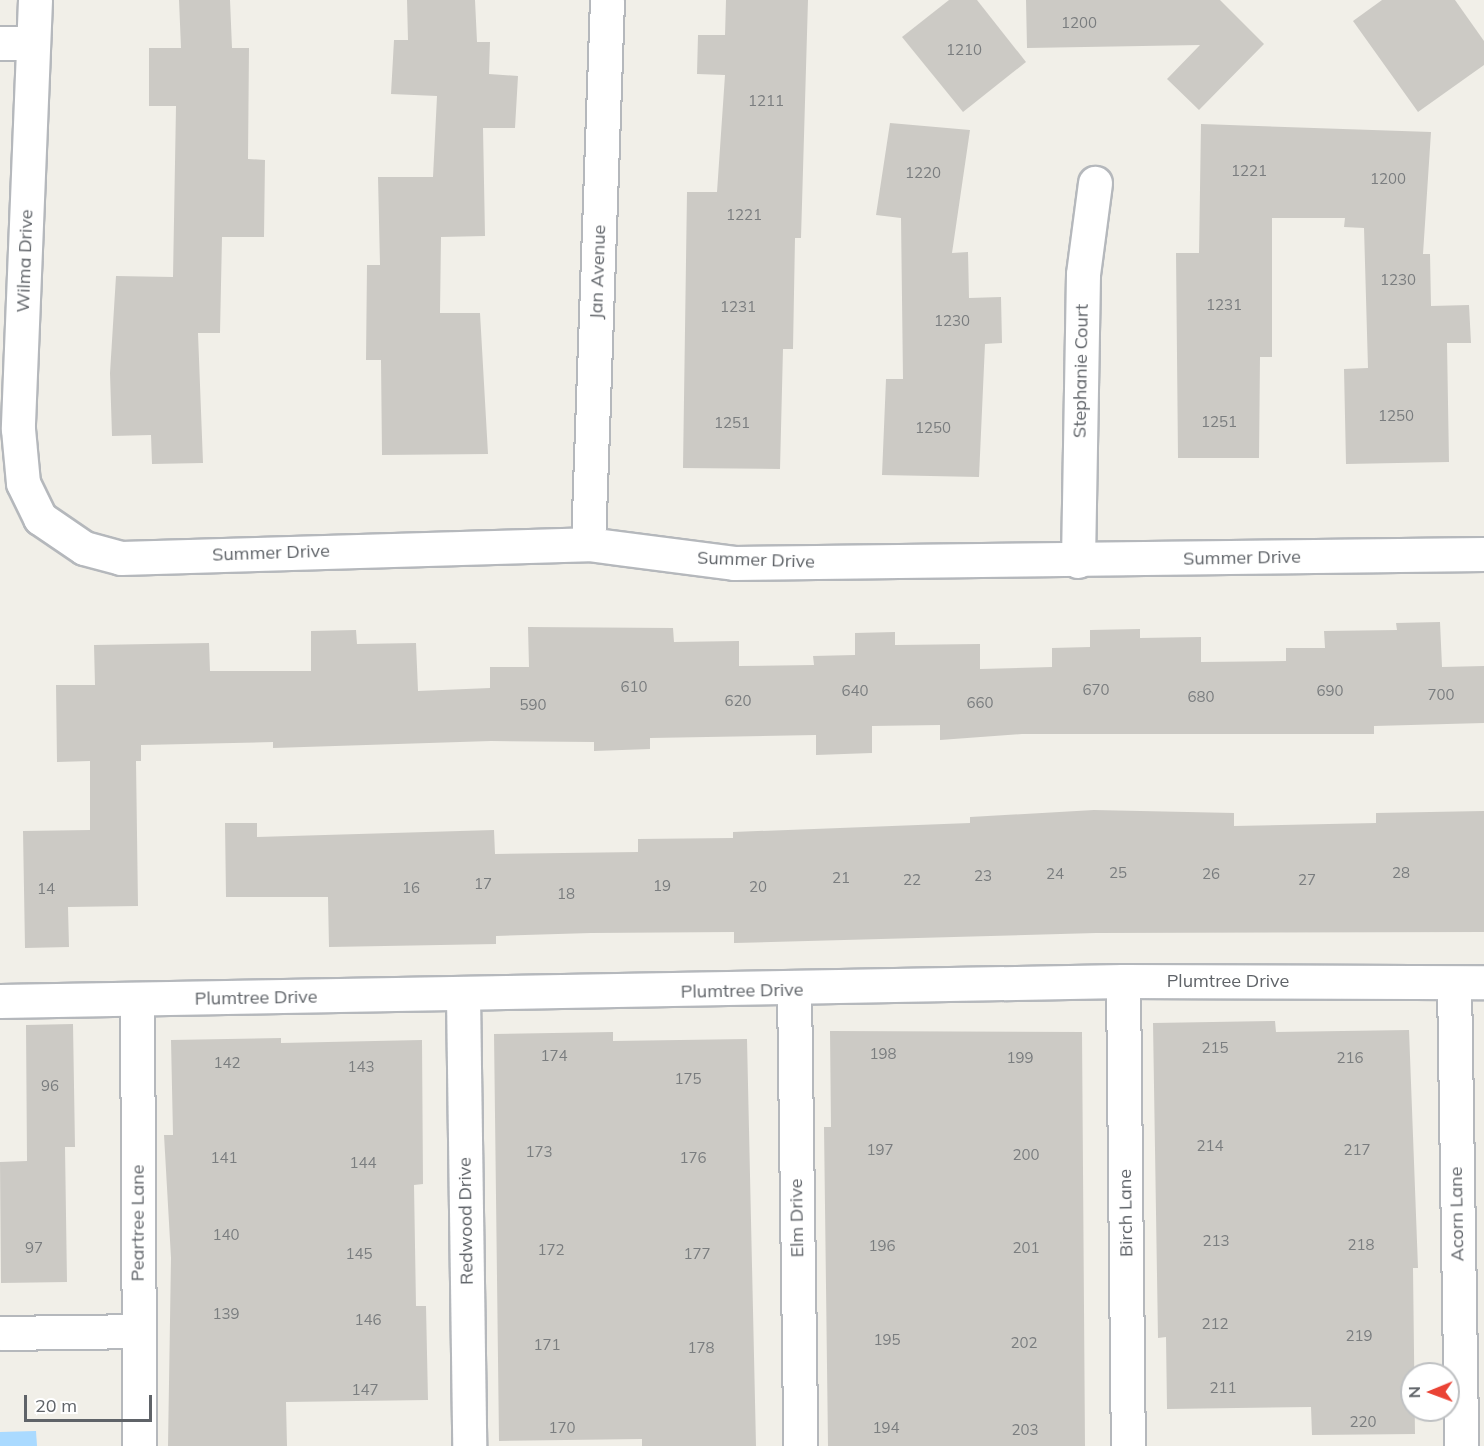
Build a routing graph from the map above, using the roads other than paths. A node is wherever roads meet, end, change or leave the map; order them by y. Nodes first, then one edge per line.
1 (35, 0) edge
2 (607, 0) edge
3 (0, 43) edge
4 (33, 43) junction
5 (1095, 183) dead end
6 (40, 518) joint
7 (588, 544) junction
8 (1484, 554) edge
9 (1078, 561) junction
10 (1123, 981) junction
11 (1469, 983) edge
12 (794, 990) junction
13 (463, 995) junction
14 (137, 999) junction
15 (0, 1001) edge
16 (139, 1331) junction
17 (0, 1333) edge
18 (139, 1446) edge
19 (470, 1446) edge
20 (800, 1446) edge
21 (1128, 1446) edge
22 (1461, 1446) edge

1 - 4 street, Wilma Drive
2 - 7 street, Jan Avenue
3 - 4 street
4 - 6 street, Wilma Drive
5 - 9 street, Stephanie Court
6 - 7 street, Summer Drive
7 - 9 street, Summer Drive
8 - 9 street, Summer Drive
10 - 11 street, Plumtree Drive
10 - 12 street, Plumtree Drive
10 - 21 street, Birch Lane
11 - 22 street, Acorn Lane
12 - 13 street, Plumtree Drive
12 - 20 street, Elm Drive
13 - 14 street, Plumtree Drive
13 - 19 street, Redwood Drive
14 - 15 street, Plumtree Drive
14 - 16 street, Peartree Lane
16 - 17 street
16 - 18 street, Peartree Lane

